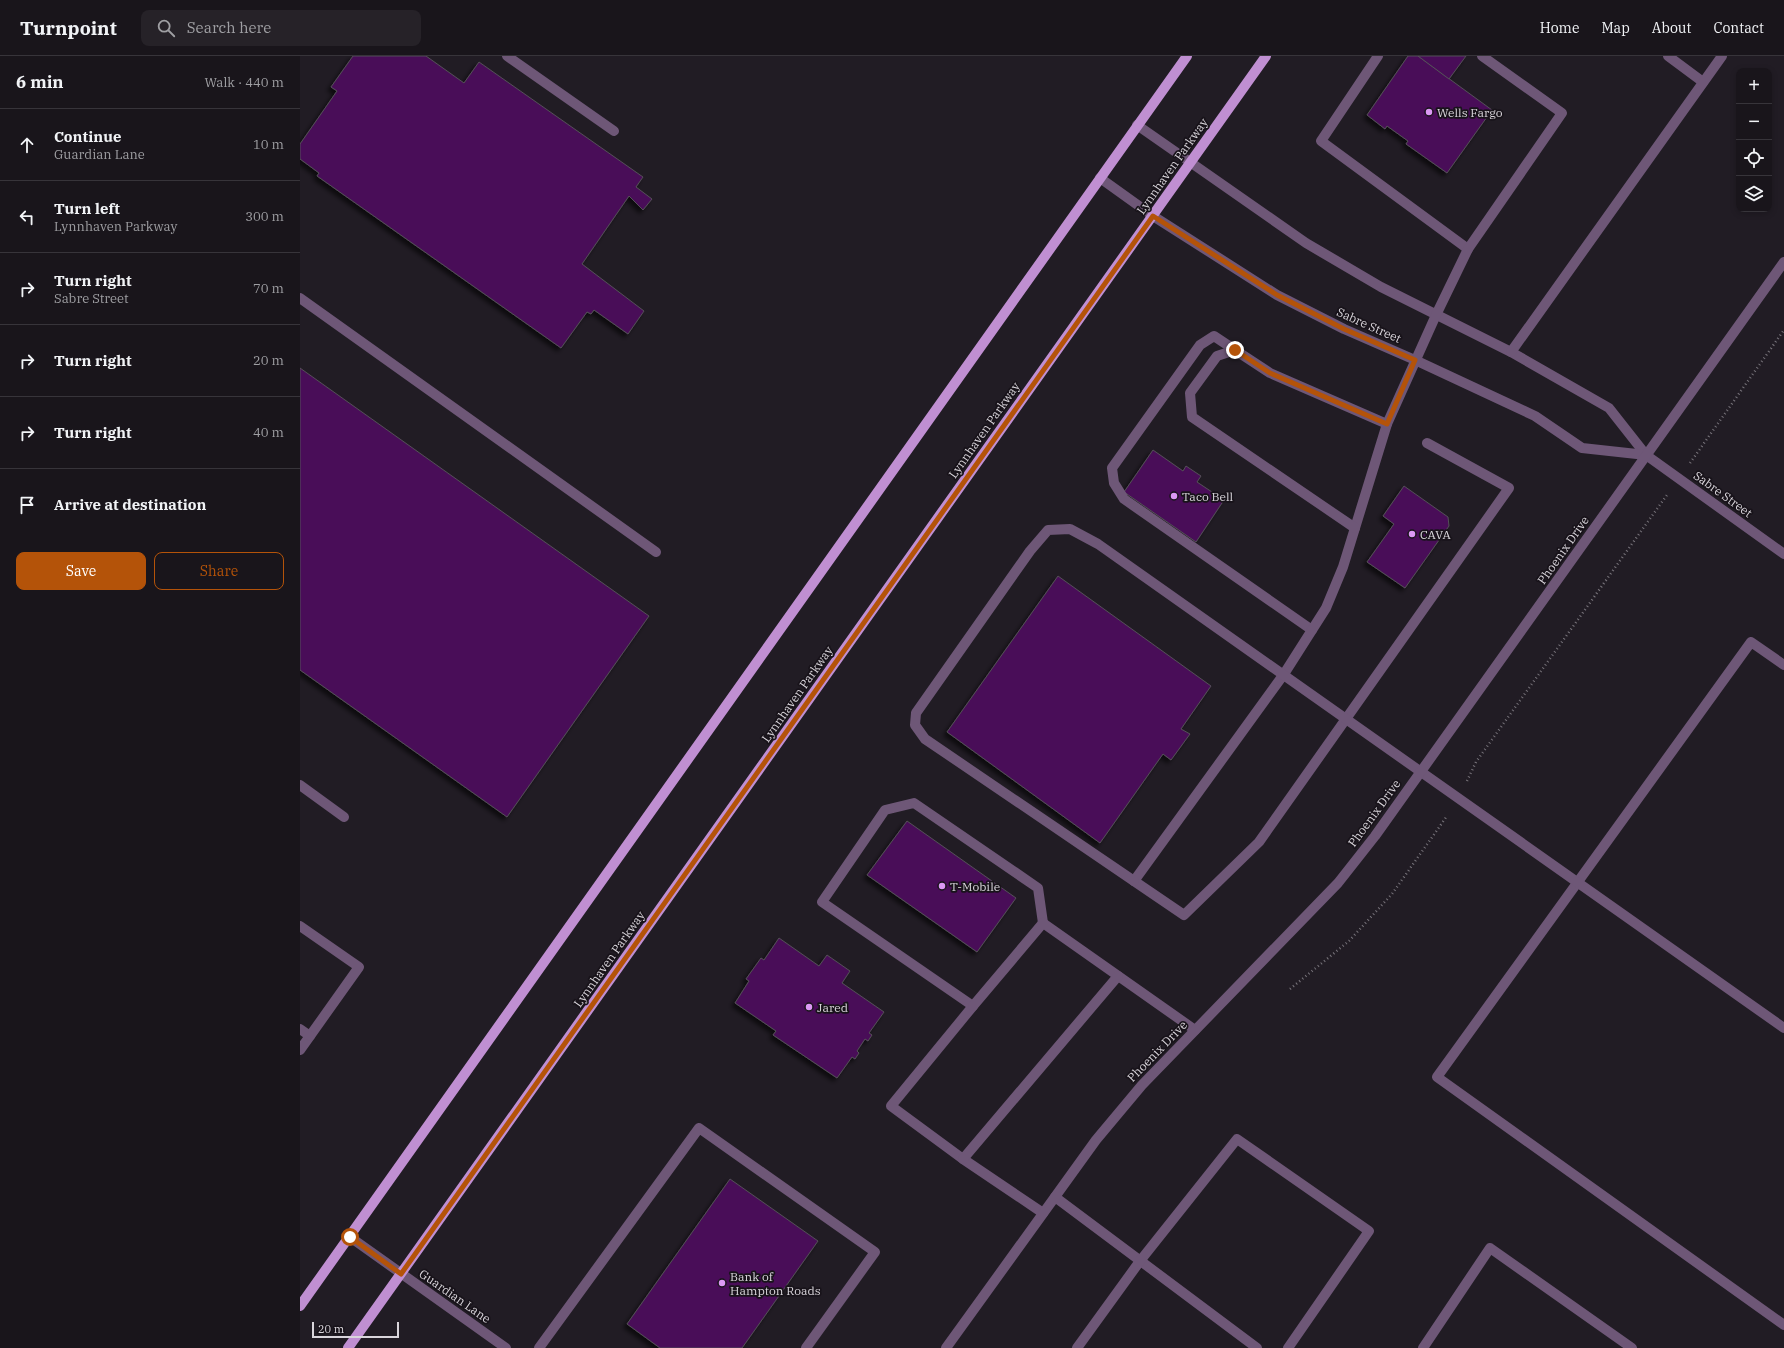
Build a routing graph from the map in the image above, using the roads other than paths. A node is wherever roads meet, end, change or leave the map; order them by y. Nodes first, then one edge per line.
1 (507, 56) edge
2 (1186, 56) edge
3 (1266, 56) edge
4 (1378, 56) edge
5 (1482, 56) edge
6 (1668, 56) edge
7 (1722, 56) edge
8 (1703, 82) junction
9 (1137, 125) junction
10 (614, 130) dead end
11 (1191, 162) junction
12 (1100, 178) junction
13 (1153, 216) junction
14 (1468, 249) junction
15 (1784, 262) edge
16 (300, 298) edge
17 (1436, 315) junction
18 (1235, 350) junction
19 (1512, 352) junction
20 (1415, 360) junction
21 (1387, 424) junction
22 (1427, 444) dead end
23 (1646, 455) junction
24 (1355, 528) junction
25 (656, 552) dead end
26 (1784, 554) edge
27 (1312, 630) junction
28 (1784, 665) edge
29 (1284, 674) junction
30 (1346, 718) junction
31 (1420, 771) junction
32 (300, 785) edge
33 (344, 817) dead end
34 (1134, 881) junction
35 (1578, 882) junction
36 (1043, 923) junction
37 (300, 926) edge
38 (1118, 976) junction
39 (973, 1006) junction
40 (1784, 1028) edge
41 (300, 1029) edge
42 (1195, 1030) junction
43 (310, 1036) junction
44 (300, 1050) edge
45 (963, 1159) junction
46 (1055, 1197) junction
47 (1043, 1213) junction
48 (350, 1237) junction
49 (1140, 1261) junction
50 (401, 1274) junction
51 (300, 1306) edge
52 (1784, 1325) edge
53 (1627, 1347) edge
54 (348, 1348) edge
55 (506, 1348) edge
56 (539, 1348) edge
57 (806, 1348) edge
58 (946, 1348) edge
59 (1077, 1348) edge
60 (1257, 1348) edge
61 (1288, 1348) edge
62 (1424, 1348) edge

1 - 10 street
2 - 9 main road
3 - 11 main road, Lynnhaven Parkway
4 - 14 street
5 - 14 street
6 - 8 street
7 - 8 street
8 - 19 street
9 - 11 street, Sabre Street
9 - 12 main road
11 - 13 main road, Lynnhaven Parkway
11 - 17 street, Sabre Street
12 - 13 street, Sabre Street
12 - 48 main road
13 - 20 street, Sabre Street
13 - 50 main road, Lynnhaven Parkway
14 - 17 street
15 - 23 street, Phoenix Drive
16 - 25 street
17 - 19 street, Sabre Street
17 - 20 street
18 - 21 street
18 - 24 street
18 - 27 street
19 - 23 street, Sabre Street
20 - 21 street
20 - 23 street, Sabre Street
21 - 24 street
22 - 30 street
23 - 26 street, Sabre Street
23 - 31 street, Phoenix Drive
24 - 27 street
27 - 29 street
28 - 35 street
29 - 30 street
29 - 34 street
29 - 34 street
30 - 31 street
30 - 34 street
31 - 35 street
31 - 42 street, Phoenix Drive
32 - 33 street
35 - 40 street
35 - 52 street
36 - 38 street
36 - 39 street
36 - 39 street
37 - 43 street
38 - 42 street
38 - 45 street
39 - 45 street
41 - 43 street
42 - 46 street, Phoenix Drive
43 - 44 street
45 - 47 street
46 - 47 street, Phoenix Drive
46 - 49 street
47 - 58 street, Phoenix Drive
48 - 50 street, Guardian Lane
48 - 51 main road
49 - 59 street
49 - 60 street
49 - 61 street
50 - 54 main road, Lynnhaven Parkway
50 - 55 street, Guardian Lane
53 - 62 street
56 - 57 street

